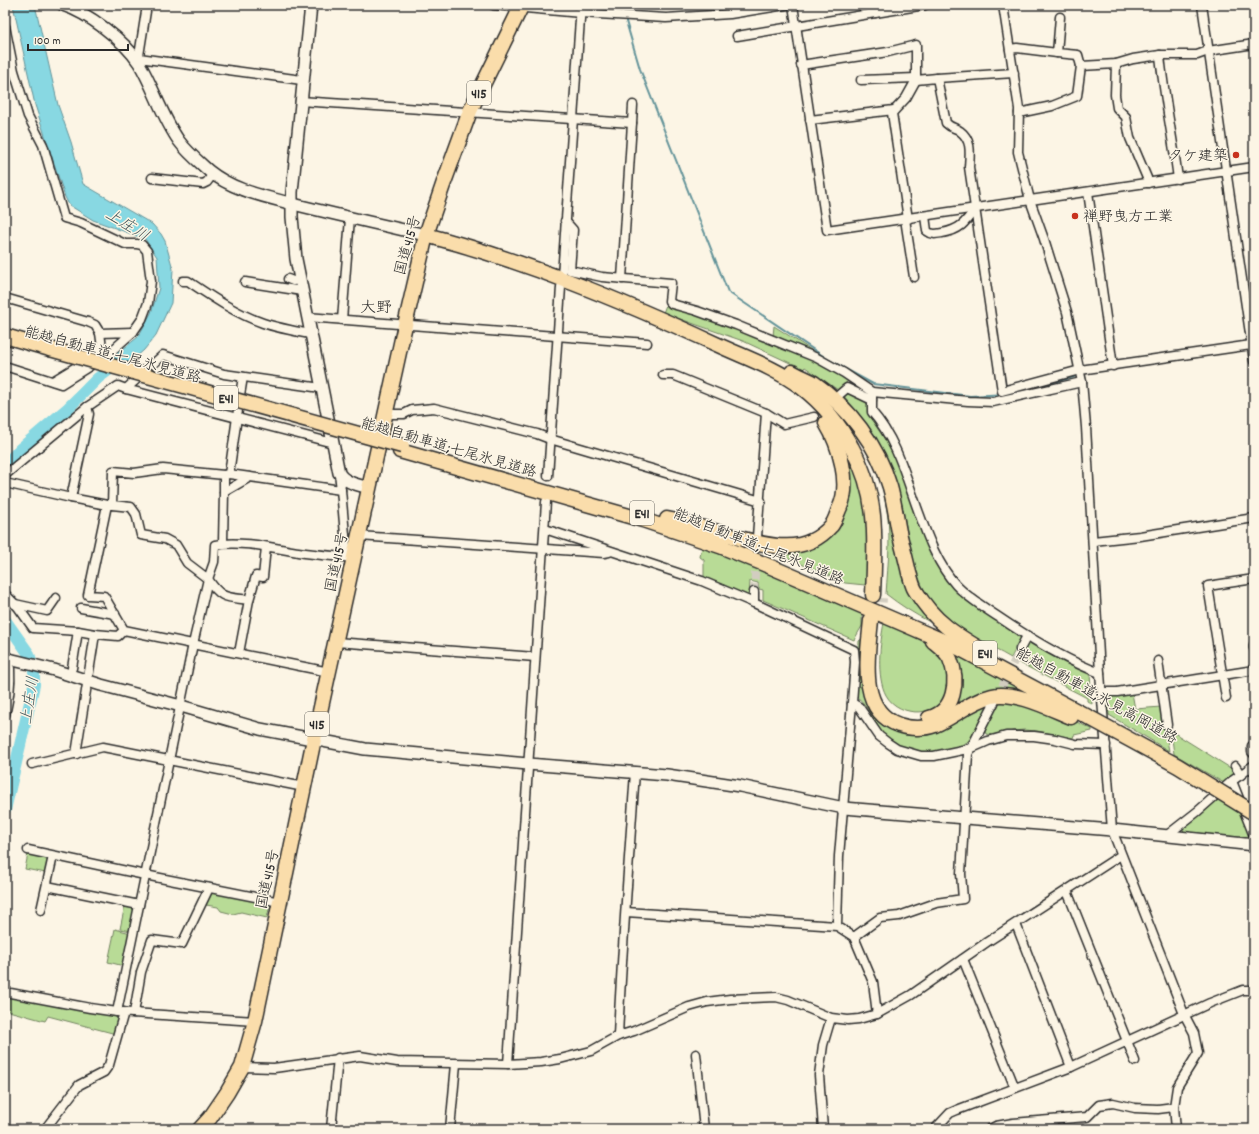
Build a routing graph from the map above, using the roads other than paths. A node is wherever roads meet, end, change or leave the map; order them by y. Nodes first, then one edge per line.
1 (63, 5) edge
2 (147, 5) edge
3 (311, 5) edge
4 (493, 5) edge
5 (499, 5) edge
6 (785, 5) edge
7 (793, 5) edge
8 (926, 5) edge
9 (1003, 5) edge
10 (1202, 5) edge
11 (521, 7) edge
12 (581, 9) edge
13 (874, 9) edge
14 (1060, 17) dead end
15 (796, 25) junction
16 (5, 26) edge
17 (737, 36) dead end
18 (1254, 44) edge
19 (1010, 49) junction
20 (1208, 51) junction
21 (1057, 53) junction
22 (1160, 56) junction
23 (138, 60) junction
24 (1116, 64) junction
25 (801, 65) junction
26 (1081, 66) junction
27 (1014, 73) junction
28 (937, 78) junction
29 (916, 79) junction
30 (302, 80) junction
31 (861, 80) dead end
32 (300, 101) junction
33 (633, 105) dead end
34 (894, 110) junction
35 (470, 111) junction
36 (1020, 112) junction
37 (572, 118) junction
38 (810, 120) junction
39 (632, 123) junction
40 (1254, 167) edge
41 (1226, 172) junction
42 (213, 174) junction
43 (152, 178) dead end
44 (1178, 179) junction
45 (1148, 183) junction
46 (1088, 192) junction
47 (1030, 200) junction
48 (292, 204) junction
49 (976, 209) junction
50 (925, 216) junction
51 (350, 218) junction
52 (906, 219) junction
53 (565, 220) junction
54 (426, 235) junction
55 (562, 276) dead end
56 (914, 277) dead end
57 (288, 279) dead end
58 (622, 279) junction
59 (300, 280) junction
60 (183, 281) dead end
61 (245, 282) dead end
62 (561, 287) dead end
63 (302, 291) junction
64 (5, 298) edge
65 (307, 317) junction
66 (342, 320) junction
67 (405, 325) junction
68 (133, 332) junction
69 (100, 333) junction
70 (310, 334) junction
71 (558, 335) junction
72 (5, 336) edge
73 (5, 342) edge
74 (647, 343) dead end
75 (1251, 345) junction
76 (49, 351) junction
77 (1254, 361) edge
78 (5, 366) edge
79 (1114, 366) junction
80 (783, 370) junction
81 (1080, 370) junction
82 (142, 374) junction
83 (663, 375) dead end
84 (243, 377) junction
85 (53, 381) junction
86 (1082, 382) junction
87 (321, 388) junction
88 (126, 389) junction
89 (840, 394) dead end
90 (240, 395) dead end
91 (872, 396) junction
92 (87, 407) junction
93 (766, 413) junction
94 (237, 414) junction
95 (386, 414) junction
96 (814, 417) dead end
97 (550, 439) junction
98 (333, 443) junction
99 (401, 449) junction
100 (339, 473) junction
101 (5, 475) edge
102 (227, 475) junction
103 (548, 476) dead end
104 (250, 477) junction
105 (5, 483) edge
106 (369, 488) junction
107 (341, 490) junction
108 (224, 492) junction
109 (71, 498) junction
110 (761, 501) junction
111 (546, 502) dead end
112 (109, 505) junction
113 (645, 513) junction
114 (1254, 518) edge
115 (545, 529) junction
116 (359, 536) junction
117 (757, 537) tunnel mouth
118 (1093, 541) junction
119 (224, 543) junction
120 (266, 547) junction
121 (543, 550) junction
122 (612, 551) junction
123 (350, 558) junction
124 (208, 579) junction
125 (1254, 579) edge
126 (754, 592) tunnel mouth
127 (5, 594) edge
128 (56, 598) dead end
129 (249, 600) junction
130 (754, 603) junction
131 (15, 604) junction
132 (81, 608) dead end
133 (875, 608) junction
134 (115, 614) junction
135 (78, 630) junction
136 (124, 630) junction
137 (919, 631) junction
138 (95, 634) junction
139 (1027, 636) junction
140 (336, 642) junction
141 (193, 644) junction
142 (1020, 649) tunnel mouth
143 (239, 653) junction
144 (991, 656) junction
145 (535, 658) junction
146 (6, 660) edge
147 (1158, 661) dead end
148 (72, 668) dead end
149 (1254, 670) edge
150 (329, 672) junction
151 (1100, 673) junction
152 (1223, 675) junction
153 (87, 680) junction
154 (1162, 684) junction
155 (1103, 692) junction
156 (1226, 698) dead end
157 (852, 702) junction
158 (994, 703) tunnel mouth
159 (181, 706) junction
160 (5, 715) edge
161 (1090, 717) junction
162 (1167, 725) dead end
163 (314, 739) junction
164 (1106, 745) junction
165 (1254, 746) edge
166 (972, 748) junction
167 (76, 754) junction
168 (1254, 754) edge
169 (170, 759) junction
170 (32, 764) dead end
171 (528, 764) junction
172 (1254, 764) edge
173 (1234, 766) dead end
174 (635, 772) junction
175 (1240, 775) junction
176 (1232, 781) junction
177 (304, 787) junction
178 (1254, 806) edge
179 (844, 808) junction
180 (1254, 813) edge
181 (964, 818) junction
182 (1112, 830) junction
183 (1166, 836) junction
184 (1254, 836) edge
185 (1254, 845) edge
186 (28, 850) dead end
187 (1121, 855) junction
188 (54, 856) junction
189 (145, 875) junction
190 (47, 886) junction
191 (209, 888) junction
192 (1067, 890) junction
193 (280, 902) junction
194 (139, 905) junction
195 (41, 910) dead end
196 (626, 912) junction
197 (1016, 924) junction
198 (837, 926) junction
199 (854, 937) junction
200 (963, 959) junction
201 (1254, 990) edge
202 (5, 992) edge
203 (120, 1012) junction
204 (134, 1013) junction
205 (877, 1014) junction
206 (1184, 1014) junction
207 (831, 1018) junction
208 (255, 1021) junction
209 (618, 1036) junction
210 (1127, 1041) junction
211 (696, 1054) dead end
212 (338, 1058) junction
213 (1135, 1060) dead end
214 (456, 1064) junction
215 (508, 1064) junction
216 (242, 1067) junction
217 (1071, 1067) junction
218 (1015, 1088) junction
219 (1174, 1107) junction
220 (45, 1129) edge
221 (200, 1129) edge
222 (331, 1129) edge
223 (450, 1129) edge
224 (704, 1129) edge
225 (823, 1129) edge
226 (935, 1129) edge
227 (990, 1129) edge
228 (1176, 1129) edge

1 - 23 street
2 - 23 street
3 - 30 street
4 - 5 street
5 - 11 street
6 - 12 street
7 - 15 street
8 - 13 street
9 - 19 street
10 - 20 street
11 - 12 street
11 - 35 highway, 国道415号 / 415
12 - 37 street
13 - 15 street
14 - 21 street
15 - 17 street
15 - 25 street
16 - 68 street
18 - 20 street
19 - 21 street
19 - 27 street
20 - 22 street
20 - 41 street
21 - 26 street
22 - 24 street
22 - 44 street
23 - 30 street
23 - 42 street
24 - 26 street
24 - 45 street
25 - 29 street
25 - 38 street
26 - 36 street
27 - 28 street
27 - 36 street
28 - 29 street
28 - 49 street
29 - 31 street
29 - 34 street
30 - 32 street
32 - 35 street
32 - 48 street
33 - 39 street
34 - 38 street
34 - 52 street
35 - 37 street
35 - 54 highway, 国道415号 / 415
36 - 47 street
37 - 39 street
37 - 53 street
38 - 52 street
39 - 58 street
40 - 41 street
41 - 44 street
41 - 75 street
42 - 43 street
42 - 48 street
44 - 45 street
45 - 46 street
46 - 47 street
46 - 79 street
47 - 49 street
47 - 81 street
48 - 51 street
48 - 59 street
49 - 50 street
49 - 50 street
49 - 81 street
50 - 52 street
51 - 54 street
51 - 66 street
52 - 56 street
53 - 55 street
53 - 58 street
54 - 67 highway, 国道415号 / 415
54 - 80 highway
57 - 59 street
58 - 91 street
59 - 63 street
60 - 70 street
61 - 63 street
62 - 71 street
63 - 65 street
64 - 69 street
65 - 66 street
65 - 70 street
66 - 67 street
67 - 71 street
67 - 95 highway, 国道415号 / 415
68 - 69 street
68 - 85 street
69 - 85 street
70 - 87 street
71 - 74 street
71 - 97 street
72 - 76 highway, 能越自動車道;七尾氷見道路 / E41
73 - 76 highway, 能越自動車道;七尾氷見道路 / E41
75 - 77 street
75 - 79 street
76 - 82 highway, 能越自動車道;七尾氷見道路 / E41, bridge
76 - 99 highway, 能越自動車道;七尾氷見道路 / E41
78 - 85 street
79 - 81 street
80 - 113 highway
80 - 133 highway
80 - 144 highway
81 - 86 street
82 - 84 street
82 - 88 street
82 - 99 highway, 能越自動車道;七尾氷見道路 / E41, bridge
83 - 93 street
84 - 87 street
84 - 90 street
86 - 91 street
86 - 118 street
87 - 98 street
88 - 92 street
88 - 94 street
89 - 91 street
91 - 139 street
92 - 101 street
92 - 109 street
93 - 96 street
93 - 110 street
94 - 98 street
94 - 102 street
95 - 97 street
95 - 106 highway, 国道415号 / 415
97 - 103 street
97 - 110 street
98 - 100 street
99 - 113 highway, 能越自動車道;七尾氷見道路 / E41
99 - 133 highway, 能越自動車道;七尾氷見道路 / E41
100 - 106 street
100 - 107 street
102 - 104 street
102 - 108 street
102 - 112 street
104 - 107 street
104 - 108 street
105 - 109 street
106 - 116 highway, 国道415号 / 415
107 - 123 street
108 - 119 street
109 - 112 street
110 - 117 street
111 - 115 street
112 - 124 street
112 - 134 street
113 - 133 highway, 能越自動車道;七尾氷見道路 / E41
114 - 118 street
115 - 121 street
115 - 122 street
116 - 121 street
116 - 123 highway, 国道415号 / 415
118 - 151 street
119 - 120 street
119 - 124 street
120 - 123 street
120 - 129 street
121 - 122 street
121 - 145 street
122 - 130 street
123 - 140 highway, 国道415号 / 415
124 - 129 street
124 - 141 street
125 - 152 street
126 - 130 street
127 - 131 street
128 - 131 street
129 - 143 street
130 - 157 street
131 - 135 street
132 - 134 street
133 - 137 highway, 能越自動車道;氷見高岡道路 / E41
133 - 137 highway
133 - 144 highway, 能越自動車道;氷見高岡道路 / E41
133 - 161 highway
134 - 136 street
135 - 138 street
135 - 148 street
136 - 138 street
136 - 141 street
137 - 161 highway, 能越自動車道;氷見高岡道路 / E41
138 - 153 street
139 - 142 street
139 - 151 street
140 - 145 street
140 - 150 highway, 国道415号 / 415
141 - 143 street
141 - 159 street
143 - 150 street
144 - 161 highway, 能越自動車道;氷見高岡道路 / E41
145 - 171 street
146 - 153 street
146 - 160 street
147 - 154 street
149 - 152 street
150 - 163 highway, 国道415号 / 415
151 - 155 street
152 - 154 street
152 - 156 street
153 - 159 street
153 - 167 street
154 - 155 street
154 - 162 street
155 - 164 street
157 - 166 street
157 - 179 street
158 - 166 street
159 - 163 street
159 - 169 street
161 - 178 highway, 能越自動車道;氷見高岡道路 / E41
161 - 180 highway, 能越自動車道;氷見高岡道路 / E41, bridge
163 - 171 street
163 - 177 highway, 国道415号 / 415
164 - 166 street
164 - 182 street
165 - 168 street
166 - 181 street
167 - 169 street
167 - 170 street
169 - 177 street
169 - 189 street
171 - 174 street
171 - 215 street
172 - 175 street
173 - 175 street
174 - 179 street
174 - 196 street
175 - 176 street
176 - 183 street
176 - 184 street
177 - 193 highway, 国道415号 / 415
179 - 181 street
179 - 198 street
181 - 182 street
181 - 199 street
182 - 183 street
182 - 187 street
183 - 185 street
186 - 188 street
187 - 192 street
187 - 206 street
188 - 189 street
188 - 190 street
189 - 191 street
189 - 194 street
190 - 194 street
190 - 195 street
191 - 193 street
191 - 204 street
192 - 197 street
192 - 210 street
193 - 208 highway, 国道415号 / 415
194 - 203 street
196 - 198 street
196 - 209 street
197 - 200 street
197 - 217 street
198 - 199 street
199 - 205 street
200 - 205 street
200 - 218 street
201 - 206 street
202 - 203 street
203 - 204 street
203 - 220 street
204 - 208 street
205 - 207 street
206 - 210 street
206 - 219 street
207 - 209 street
207 - 225 street
208 - 216 highway, 国道415号 / 415
209 - 215 street
210 - 213 street
210 - 217 street
211 - 224 street
212 - 214 street
212 - 216 street
212 - 222 street
214 - 215 street
214 - 223 street
216 - 221 highway, 国道415号 / 415
217 - 218 street
218 - 226 street
219 - 227 street
219 - 228 street

